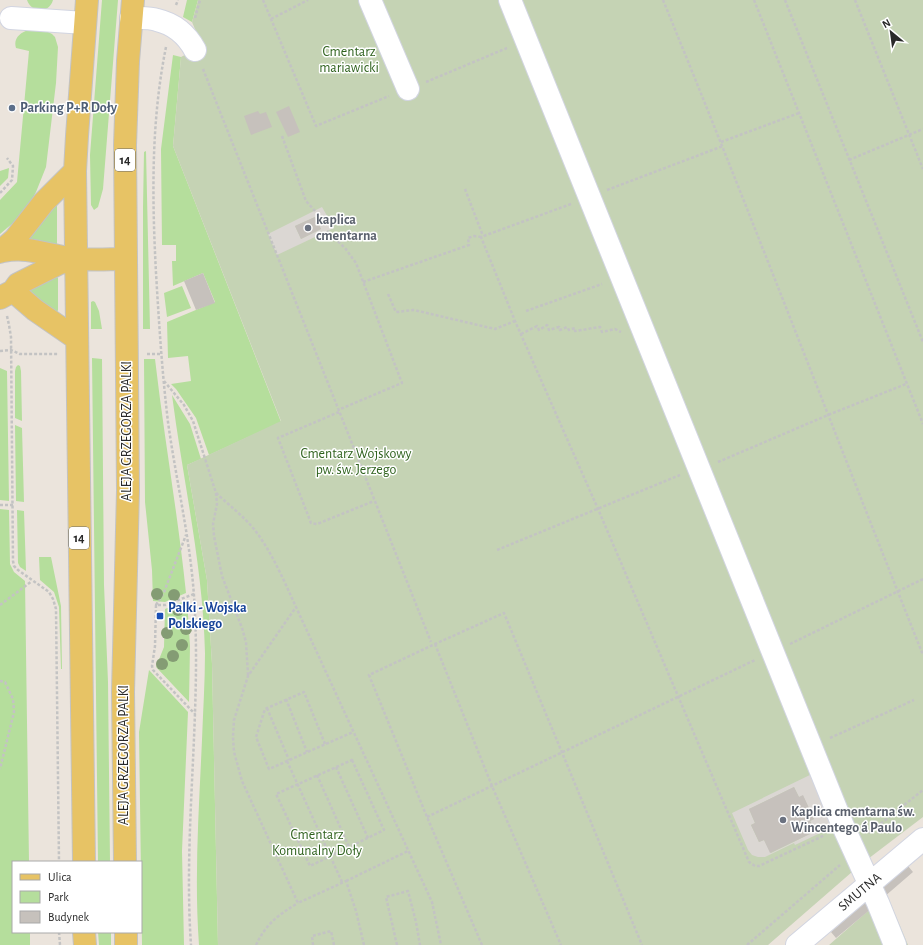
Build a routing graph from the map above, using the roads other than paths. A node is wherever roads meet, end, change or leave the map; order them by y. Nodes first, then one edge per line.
1 (87, 0) edge
2 (370, 0) edge
3 (510, 0) edge
4 (132, 9) edge
5 (11, 18) dead end
6 (85, 23) junction
7 (195, 50) road end
8 (408, 89) dead end
9 (75, 171) junction
10 (2, 251) edge
11 (76, 259) junction
12 (126, 259) junction
13 (6, 295) edge
14 (70, 346) junction
15 (923, 839) edge
16 (84, 861) edge
17 (125, 861) edge
18 (861, 866) junction
19 (84, 933) edge
20 (126, 933) edge
21 (85, 945) edge
22 (126, 945) edge
23 (797, 945) edge
24 (895, 945) edge

1 - 6 main road, 14
2 - 8 street
3 - 18 street
4 - 7 street
4 - 12 main road, ALEJA GRZEGORZA PALKI / 14
5 - 6 street
6 - 9 main road, 14
9 - 10 main road
9 - 11 main road, 14
10 - 11 main road
11 - 12 main road
11 - 13 main road
11 - 14 main road, 14
12 - 17 main road, ALEJA GRZEGORZA PALKI / 14
13 - 14 main road
14 - 16 main road, 14
15 - 18 street, SMUTNA
18 - 23 street, SMUTNA
18 - 24 street
19 - 21 main road
20 - 22 main road

